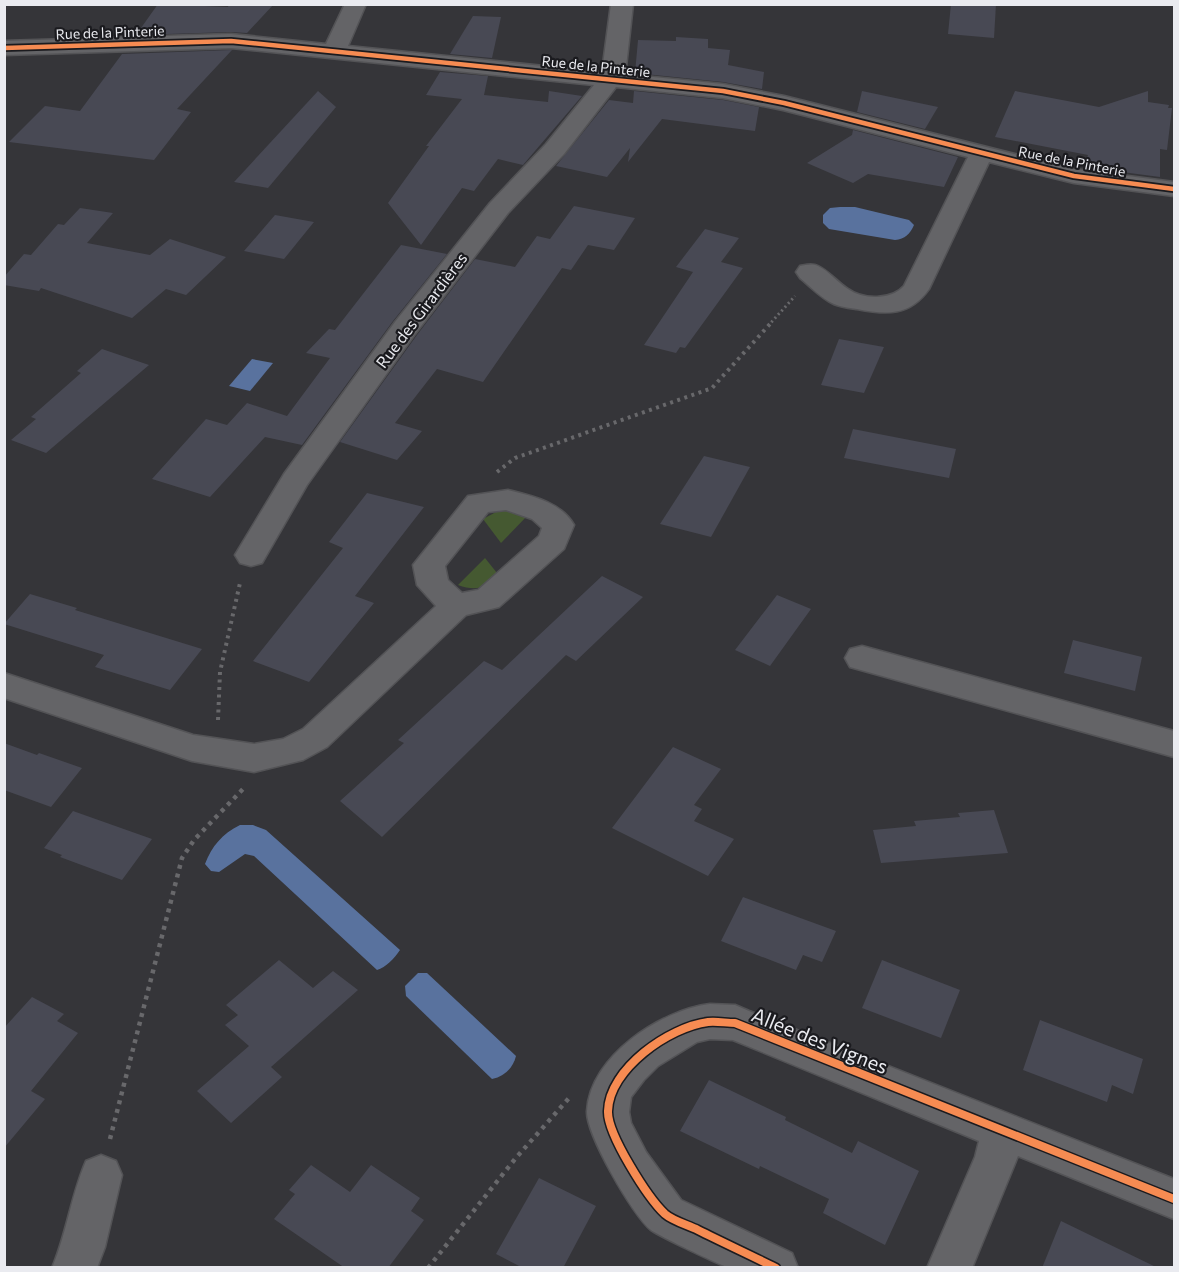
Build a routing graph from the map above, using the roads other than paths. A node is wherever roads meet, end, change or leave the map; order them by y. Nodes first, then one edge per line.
1 (356, 4) edge
2 (622, 4) edge
3 (4, 48) edge
4 (332, 51) junction
5 (610, 79) junction
6 (981, 154) junction
7 (1174, 189) edge
8 (809, 272) road end
9 (251, 555) road end
10 (456, 606) junction
11 (862, 658) dead end
12 (4, 686) edge
13 (1174, 744) edge
14 (1003, 1132) junction
15 (101, 1175) road end
16 (1174, 1199) edge
17 (74, 1268) edge
18 (776, 1268) edge
19 (949, 1268) edge

1 - 4 street
2 - 5 street
3 - 4 street, Rue de la Pinterie
4 - 5 street, Rue de la Pinterie
5 - 6 street, Rue de la Pinterie
5 - 9 street, Rue des Girardières
6 - 7 street, Rue de la Pinterie
6 - 8 street
10 - 10 street
10 - 12 street
11 - 13 street
14 - 16 street, Allée des Vignes
14 - 18 street, Allée des Vignes
14 - 19 street
15 - 17 street

